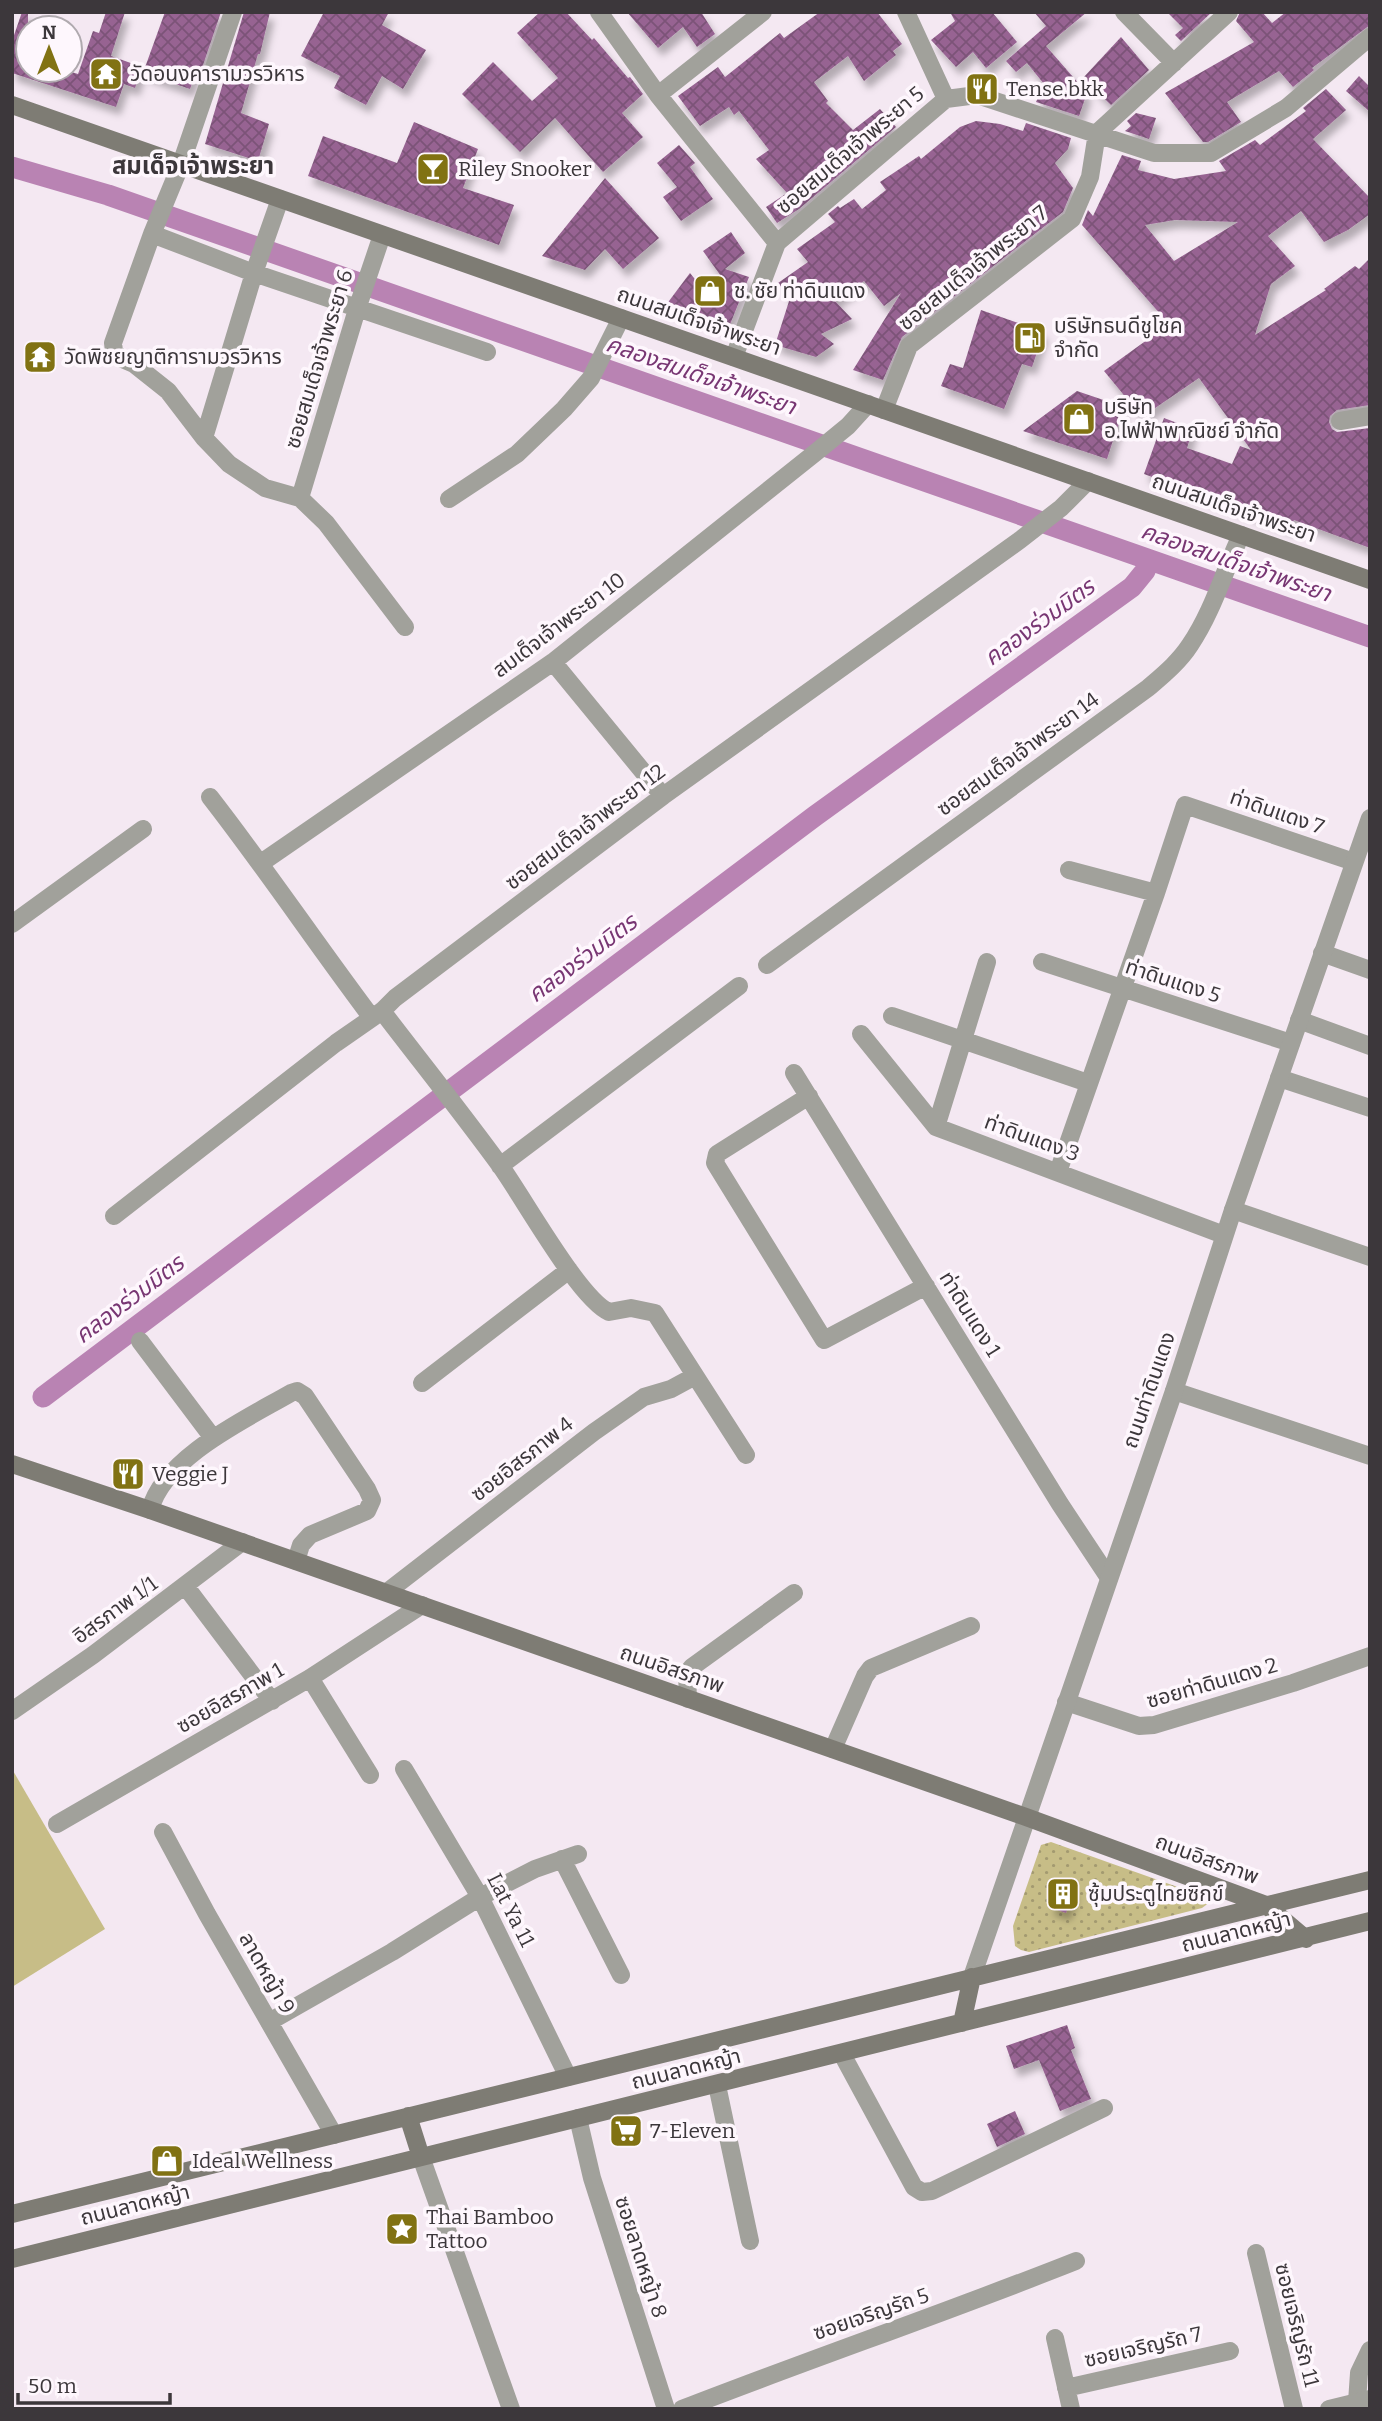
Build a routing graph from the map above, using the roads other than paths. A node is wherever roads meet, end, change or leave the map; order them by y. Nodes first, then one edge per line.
1 (233, 12) edge
2 (599, 12) edge
3 (763, 12) edge
4 (906, 12) edge
5 (1124, 12) edge
6 (1229, 12) edge
7 (1370, 37) edge
8 (1174, 63) junction
9 (658, 95) junction
10 (946, 99) junction
11 (12, 105) edge
12 (1097, 133) junction
13 (181, 164) junction
14 (280, 199) junction
15 (154, 229) junction
16 (382, 235) junction
17 (777, 243) junction
18 (257, 266) junction
19 (360, 301) junction
20 (621, 318) junction
21 (487, 352) dead end
22 (734, 358) junction
23 (876, 407) junction
24 (1370, 416) edge
25 (1340, 421) dead end
26 (204, 438) junction
27 (1088, 481) junction
28 (300, 498) junction
29 (449, 499) dead end
30 (1241, 535) junction
31 (1370, 580) edge
32 (405, 627) dead end
33 (553, 662) junction
34 (663, 796) junction
35 (210, 797) dead end
36 (1370, 818) edge
37 (144, 829) dead end
38 (1354, 862) junction
39 (261, 863) junction
40 (1069, 870) dead end
41 (1156, 893) junction
42 (12, 925) edge
43 (1322, 953) junction
44 (987, 962) dead end
45 (1042, 962) dead end
46 (768, 965) dead end
47 (1370, 970) edge
48 (739, 986) dead end
49 (1123, 988) junction
50 (377, 1015) junction
51 (892, 1016) dead end
52 (1299, 1020) junction
53 (861, 1034) dead end
54 (964, 1039) junction
55 (1291, 1043) junction
56 (1370, 1046) edge
57 (794, 1073) dead end
58 (1279, 1078) junction
59 (1088, 1083) junction
60 (809, 1096) junction
61 (1370, 1108) edge
62 (936, 1127) junction
63 (500, 1166) junction
64 (1058, 1172) junction
65 (1233, 1210) junction
66 (114, 1216) dead end
67 (1224, 1235) junction
68 (1370, 1257) edge
69 (569, 1270) junction
70 (926, 1286) junction
71 (141, 1341) dead end
72 (695, 1376) junction
73 (422, 1383) dead end
74 (1174, 1391) junction
75 (212, 1438) junction
76 (746, 1455) dead end
77 (1370, 1456) edge
78 (12, 1464) edge
79 (150, 1510) junction
80 (242, 1542) junction
81 (296, 1561) junction
82 (1109, 1578) junction
83 (186, 1587) junction
84 (387, 1592) junction
85 (794, 1593) dead end
86 (422, 1605) junction
87 (971, 1626) dead end
88 (1370, 1656) edge
89 (310, 1678) junction
90 (688, 1699) junction
91 (272, 1700) junction
92 (1066, 1702) junction
93 (12, 1710) edge
94 (833, 1749) junction
95 (404, 1769) dead end
96 (370, 1775) dead end
97 (1026, 1817) junction
98 (57, 1824) dead end
99 (163, 1832) dead end
100 (1370, 1880) edge
101 (481, 1896) junction
102 (1266, 1905) junction
103 (1370, 1921) edge
104 (1306, 1939) junction
105 (621, 1975) dead end
106 (972, 1977) junction
107 (270, 2022) junction
108 (962, 2023) junction
109 (842, 2054) junction
110 (568, 2077) junction
111 (717, 2085) junction
112 (1104, 2108) dead end
113 (408, 2116) junction
114 (578, 2118) junction
115 (334, 2134) junction
116 (421, 2157) junction
117 (12, 2214) edge
118 (750, 2241) dead end
119 (1256, 2253) dead end
120 (12, 2259) edge
121 (1076, 2261) dead end
122 (1055, 2338) dead end
123 (1370, 2350) edge
124 (1230, 2351) dead end
125 (1066, 2388) junction
126 (1363, 2400) edge
127 (511, 2409) edge
128 (666, 2409) edge
129 (682, 2409) edge
130 (1071, 2409) edge
131 (1294, 2409) edge
132 (1329, 2409) edge

1 - 13 street
2 - 9 street, ซอยสมเด็จเจ้าพระยา 5
3 - 9 street
4 - 10 street
5 - 8 street
6 - 8 street
7 - 12 street, ซอยสมเด็จเจ้าพระยา 5
8 - 12 street
9 - 17 street, ซอยสมเด็จเจ้าพระยา 5
10 - 12 street, ซอยสมเด็จเจ้าพระยา 5
10 - 17 street, ซอยสมเด็จเจ้าพระยา 5
11 - 13 main road, ถนนสมเด็จเจ้าพระยา
12 - 23 street, ซอยสมเด็จเจ้าพระยา 7
13 - 14 main road, ถนนสมเด็จเจ้าพระยา
13 - 15 street
14 - 16 main road, ถนนสมเด็จเจ้าพระยา
14 - 18 street
15 - 18 street
15 - 26 street
16 - 19 street, ซอยสมเด็จเจ้าพระยา 6
16 - 20 main road, ถนนสมเด็จเจ้าพระยา
17 - 22 street, ซอยสมเด็จเจ้าพระยา 5
18 - 19 street
18 - 26 street
19 - 21 street
19 - 28 street, ซอยสมเด็จเจ้าพระยา 6
20 - 22 main road, ถนนสมเด็จเจ้าพระยา
20 - 29 street
22 - 23 main road, ถนนสมเด็จเจ้าพระยา
23 - 27 main road, ถนนสมเด็จเจ้าพระยา
23 - 33 street, สมเด็จเจ้าพระยา 10
24 - 25 street
26 - 28 street
27 - 30 main road, ถนนสมเด็จเจ้าพระยา
27 - 34 street, ซอยสมเด็จเจ้าพระยา 12
28 - 32 street
30 - 31 main road, ถนนสมเด็จเจ้าพระยา
30 - 46 street, ซอยสมเด็จเจ้าพระยา 14
33 - 34 street
33 - 39 street, สมเด็จเจ้าพระยา 10
34 - 50 street, ซอยสมเด็จเจ้าพระยา 12
35 - 39 street
36 - 38 street, ถนนท่าดินแดง
37 - 42 street
38 - 41 street, ท่าดินแดง 7
38 - 43 street, ถนนท่าดินแดง
39 - 50 street
40 - 41 street
41 - 49 street
43 - 47 street
43 - 52 street, ถนนท่าดินแดง
44 - 54 street
45 - 49 street, ท่าดินแดง 5
48 - 63 street
49 - 55 street, ท่าดินแดง 5
49 - 59 street
50 - 63 street
50 - 66 street, ซอยสมเด็จเจ้าพระยา 12
51 - 54 street
52 - 55 street, ถนนท่าดินแดง
52 - 56 street
53 - 62 street
54 - 59 street
54 - 62 street
55 - 58 street, ถนนท่าดินแดง
57 - 60 street, ท่าดินแดง 1
58 - 61 street
58 - 65 street, ถนนท่าดินแดง
59 - 64 street
60 - 70 street, ท่าดินแดง 1
60 - 70 street
62 - 64 street, ท่าดินแดง 3
63 - 69 street
64 - 67 street, ท่าดินแดง 3
65 - 67 street, ถนนท่าดินแดง
65 - 68 street
67 - 74 street, ถนนท่าดินแดง
69 - 72 street
69 - 73 street
70 - 82 street, ท่าดินแดง 1
71 - 75 street
72 - 76 street
72 - 84 street, ซอยอิสรภาพ 4
74 - 77 street
74 - 82 street, ถนนท่าดินแดง
75 - 79 street
75 - 81 street
78 - 79 main road, ถนนอิสรภาพ
79 - 80 main road, ถนนอิสรภาพ
80 - 81 main road, ถนนอิสรภาพ
80 - 83 street, อิสรภาพ 1/1
81 - 84 main road, ถนนอิสรภาพ
82 - 92 street, ถนนท่าดินแดง
83 - 91 street
83 - 93 street, อิสรภาพ 1/1
84 - 86 main road, ถนนอิสรภาพ
85 - 90 street
86 - 89 street, ซอยอิสรภาพ 1
86 - 90 main road, ถนนอิสรภาพ
87 - 94 street
88 - 92 street, ซอยท่าดินแดง 2
89 - 91 street, ซอยอิสรภาพ 1
89 - 96 street
90 - 94 main road, ถนนอิสรภาพ
91 - 98 street, ซอยอิสรภาพ 1
92 - 97 street, ถนนท่าดินแดง
94 - 97 main road, ถนนอิสรภาพ
95 - 101 street, Lat Ya 11
97 - 102 main road, ถนนอิสรภาพ
97 - 106 street, ถนนท่าดินแดง
99 - 107 street, ลาดหญ้า 9
100 - 102 main road, ถนนลาดหญ้า
101 - 105 street
101 - 107 street
101 - 110 street, Lat Ya 11
102 - 104 main road, ถนนอิสรภาพ
102 - 106 main road, ถนนลาดหญ้า
103 - 104 main road, ถนนลาดหญ้า
104 - 108 main road, ถนนลาดหญ้า
106 - 108 main road
106 - 110 main road, ถนนลาดหญ้า
107 - 115 street, ลาดหญ้า 9
108 - 109 main road, ถนนลาดหญ้า
109 - 111 main road, ถนนลาดหญ้า
109 - 112 street
110 - 113 main road, ถนนลาดหญ้า
111 - 114 main road, ถนนลาดหญ้า
111 - 118 street
113 - 115 main road, ถนนลาดหญ้า
113 - 116 main road
114 - 116 main road, ถนนลาดหญ้า
114 - 128 street, ซอยลาดหญ้า 8
115 - 117 main road, ถนนลาดหญ้า
116 - 120 main road, ถนนลาดหญ้า
116 - 127 street
119 - 131 street, ซอยเจริญรัถ 11
121 - 129 street, ซอยเจริญรัถ 5
122 - 125 street, ซอยเจริญรัถ 7
123 - 126 street
124 - 125 street, ซอยเจริญรัถ 7
125 - 130 street, ซอยเจริญรัถ 7
126 - 132 street

